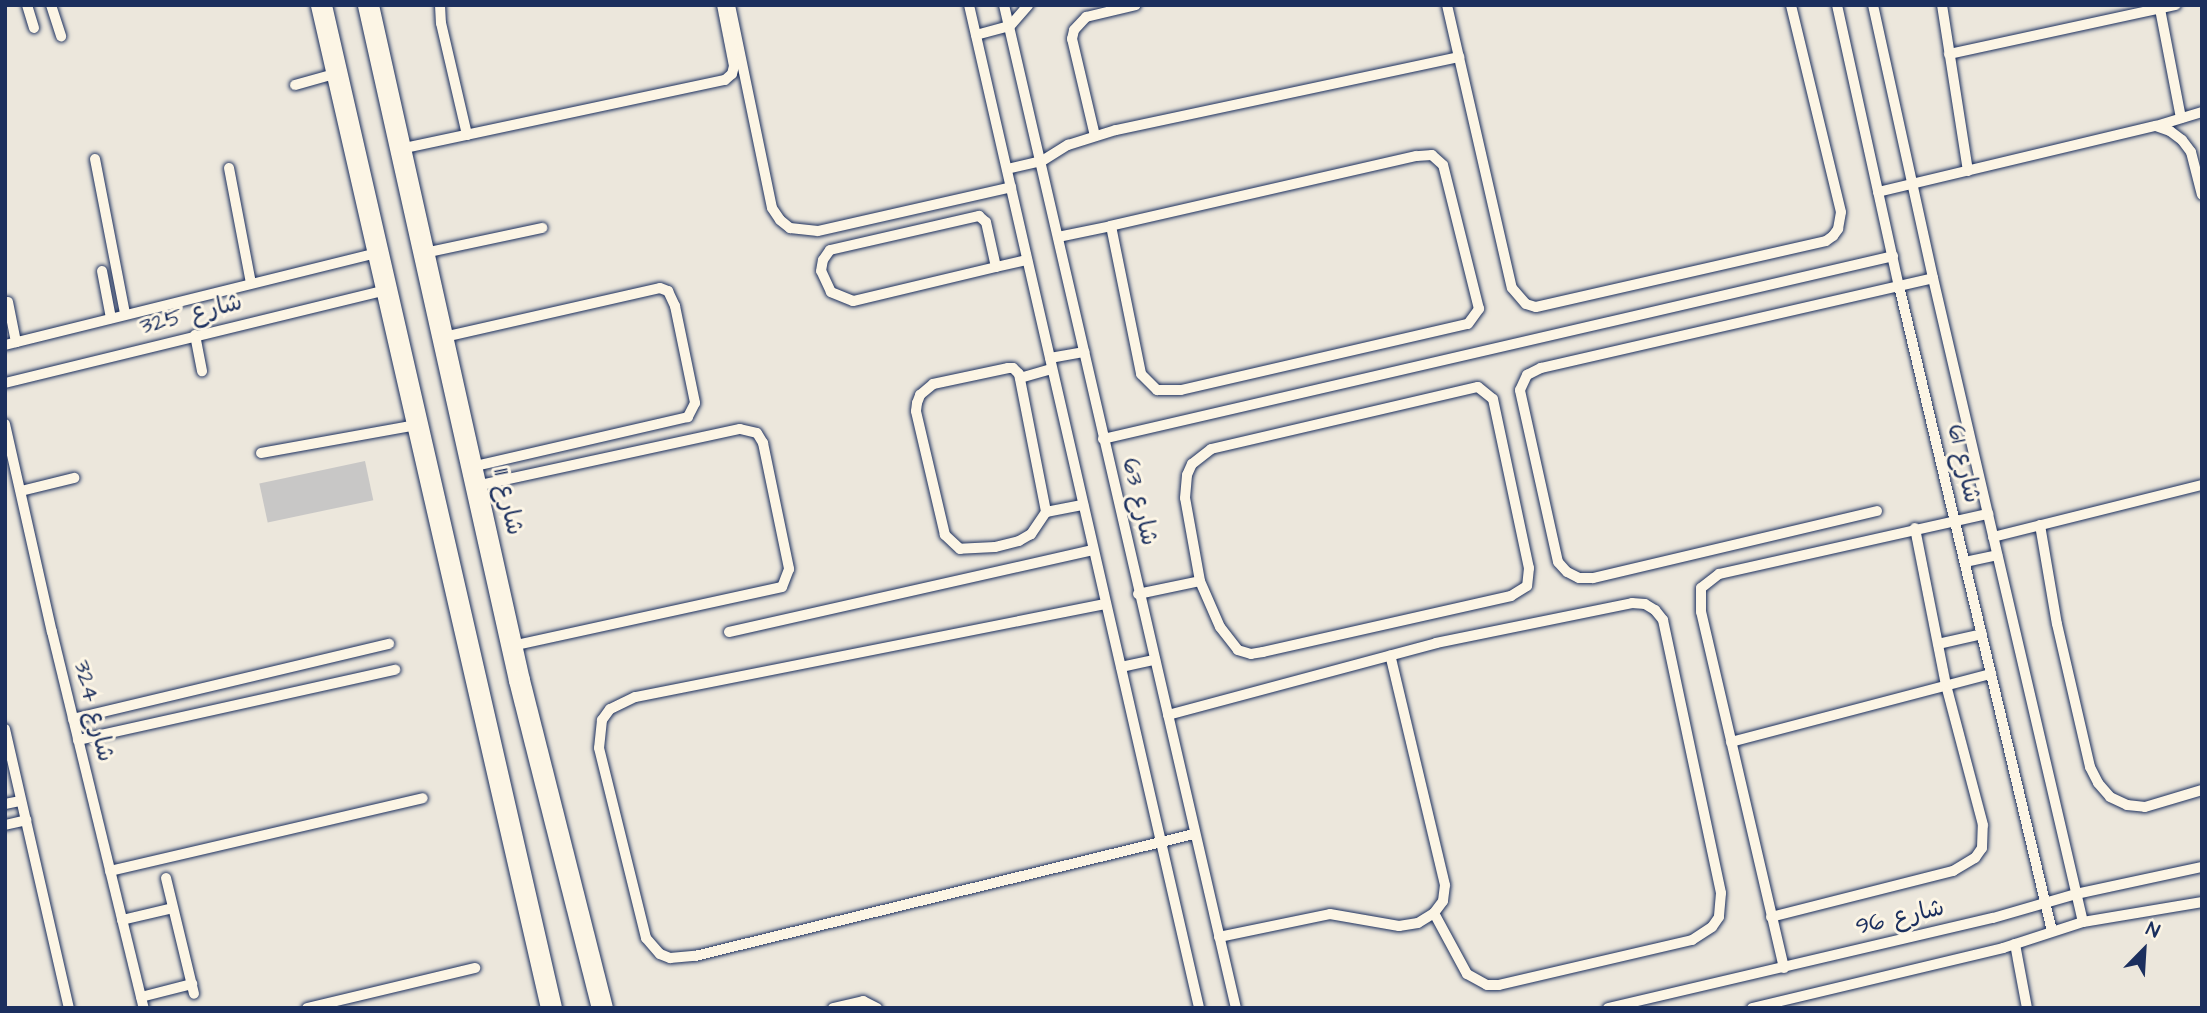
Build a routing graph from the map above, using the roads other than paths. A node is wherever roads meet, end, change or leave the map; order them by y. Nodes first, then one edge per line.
1 (27, 5) edge
2 (51, 5) edge
3 (321, 5) edge
4 (368, 5) edge
5 (440, 5) edge
6 (722, 5) edge
7 (730, 5) edge
8 (969, 5) edge
9 (1004, 5) edge
10 (1028, 5) edge
11 (1136, 5) edge
12 (1447, 5) edge
13 (1791, 5) edge
14 (1837, 5) edge
15 (1874, 5) edge
16 (1942, 5) edge
17 (2176, 5) edge
18 (2160, 9) junction
19 (1010, 26) junction
20 (34, 28) dead end
21 (976, 35) junction
22 (61, 36) dead end
23 (1949, 54) junction
24 (1459, 57) junction
25 (338, 73) junction
26 (295, 85) dead end
27 (2202, 112) edge
28 (2182, 118) junction
29 (2156, 126) junction
30 (467, 135) junction
31 (1095, 136) junction
32 (400, 149) junction
33 (95, 159) dead end
34 (1042, 161) junction
35 (229, 168) dead end
36 (1007, 169) junction
37 (1968, 171) junction
38 (1913, 184) junction
39 (1011, 187) junction
40 (1878, 192) junction
41 (2202, 195) edge
42 (1111, 226) junction
43 (542, 228) dead end
44 (1058, 237) junction
45 (377, 253) junction
46 (424, 253) junction
47 (1893, 256) junction
48 (1027, 260) junction
49 (996, 267) junction
50 (102, 271) dead end
51 (1933, 278) junction
52 (251, 283) junction
53 (1899, 286) junction
54 (386, 290) junction
55 (8, 302) dead end
56 (125, 314) junction
57 (111, 318) junction
58 (195, 335) junction
59 (444, 337) junction
60 (11, 343) edge
61 (1084, 352) junction
62 (1051, 364) junction
63 (202, 371) dead end
64 (1020, 377) junction
65 (5, 383) edge
66 (5, 424) edge
67 (416, 425) junction
68 (1102, 439) junction
69 (261, 453) dead end
70 (474, 477) junction
71 (74, 478) dead end
72 (2202, 485) edge
73 (21, 491) junction
74 (1083, 505) junction
75 (1877, 511) dead end
76 (1046, 512) junction
77 (1988, 514) junction
78 (1955, 520) junction
79 (2040, 525) junction
80 (1915, 528) junction
81 (1993, 537) junction
82 (1093, 550) junction
83 (1997, 555) junction
84 (1965, 562) junction
85 (1200, 581) junction
86 (1138, 594) junction
87 (1105, 604) junction
88 (729, 632) dead end
89 (1982, 634) junction
90 (389, 644) dead end
91 (1938, 644) junction
92 (512, 646) junction
93 (1390, 655) junction
94 (1155, 660) junction
95 (1121, 667) junction
96 (395, 670) dead end
97 (1991, 674) junction
98 (1946, 685) junction
99 (1168, 715) junction
100 (73, 719) junction
101 (5, 729) edge
102 (78, 740) junction
103 (1731, 742) junction
104 (2202, 790) edge
105 (423, 798) dead end
106 (21, 801) junction
107 (5, 804) edge
108 (26, 820) junction
109 (5, 825) edge
110 (1194, 834) junction
111 (1159, 841) junction
112 (2202, 867) edge
113 (110, 871) junction
114 (166, 878) dead end
115 (2076, 894) junction
116 (2202, 902) edge
117 (2045, 903) junction
118 (173, 908) junction
119 (1434, 913) junction
120 (1771, 918) junction
121 (122, 920) junction
122 (2083, 922) junction
123 (2052, 931) junction
124 (1219, 937) junction
125 (2015, 944) junction
126 (475, 968) dead end
127 (1784, 968) junction
128 (143, 1002) edge
129 (69, 1008) edge
130 (307, 1008) edge
131 (551, 1008) edge
132 (602, 1008) edge
133 (833, 1008) edge
134 (877, 1008) edge
135 (1199, 1008) edge
136 (1236, 1008) edge
137 (1608, 1008) edge
138 (1752, 1008) edge
139 (2027, 1008) edge

1 - 20 lane
2 - 22 lane
3 - 25 street
4 - 32 street, شارع 11
5 - 30 lane
6 - 30 lane
7 - 39 lane
8 - 21 lane
9 - 19 lane, شارع 63
10 - 19 lane
11 - 31 lane
12 - 24 lane
13 - 24 lane
14 - 40 lane, شارع 61
15 - 38 lane, شارع 61
16 - 23 lane
17 - 18 lane
18 - 23 lane
18 - 28 lane
19 - 21 lane
19 - 34 lane, شارع 63
21 - 36 lane
23 - 37 lane
24 - 31 lane
25 - 26 lane
25 - 45 street
27 - 28 lane
28 - 29 lane
29 - 37 lane
29 - 41 lane
30 - 32 lane
31 - 34 lane
32 - 46 street, شارع 11
33 - 56 lane
34 - 36 lane
34 - 44 lane, شارع 63
35 - 52 lane
36 - 39 lane
37 - 38 lane
38 - 40 lane
38 - 51 lane, شارع 61
39 - 48 lane
40 - 47 lane, شارع 61
42 - 42 lane
42 - 44 lane
43 - 46 lane
44 - 61 lane, شارع 63
45 - 52 lane, شارع 325
45 - 54 street
46 - 59 street, شارع 11
47 - 53 lane, شارع 61
47 - 68 lane
48 - 49 lane
48 - 62 lane
49 - 49 lane
50 - 57 lane
51 - 53 lane
51 - 77 lane, شارع 61
52 - 56 lane, شارع 325
53 - 75 lane
53 - 78 lane, شارع 61
54 - 58 lane, شارع 325
54 - 67 street
55 - 60 lane
56 - 57 lane, شارع 325
57 - 60 lane, شارع 325
58 - 63 lane
58 - 65 lane, شارع 325
59 - 70 street, شارع 11
59 - 70 lane
61 - 62 lane
61 - 68 lane, شارع 63
62 - 64 lane
62 - 74 lane
64 - 76 lane
64 - 76 lane
66 - 73 lane, شارع 324
67 - 69 lane
67 - 131 street
68 - 86 lane, شارع 63
70 - 92 street, شارع 11
70 - 92 lane
71 - 73 lane
72 - 79 lane
73 - 100 lane, شارع 324
74 - 76 lane
74 - 82 lane
77 - 78 lane
77 - 81 lane, شارع 61
78 - 80 lane
78 - 84 lane, شارع 61
79 - 81 lane
79 - 104 lane
80 - 91 lane
80 - 103 lane
81 - 83 lane, شارع 61
82 - 87 lane
82 - 88 lane
83 - 84 lane
83 - 115 lane, شارع 61
84 - 89 lane, شارع 61
85 - 85 lane
85 - 86 lane
86 - 94 lane, شارع 63
87 - 95 lane
87 - 111 lane
89 - 91 lane
89 - 97 lane, شارع 61
90 - 100 lane
91 - 98 lane
92 - 132 street, شارع 11
93 - 99 lane
93 - 119 lane
93 - 119 lane
94 - 95 lane
94 - 99 lane, شارع 63
95 - 111 lane
96 - 102 lane
97 - 98 lane
97 - 117 lane, شارع 61
98 - 103 lane
98 - 120 lane
99 - 110 lane, شارع 63
100 - 102 lane, شارع 324
101 - 106 lane
102 - 113 lane, شارع 324
103 - 120 lane
105 - 113 lane
106 - 107 lane
106 - 108 lane
108 - 109 lane
108 - 129 lane
110 - 111 lane
110 - 124 lane, شارع 63
111 - 135 lane
112 - 115 lane, شارع 96
113 - 121 lane, شارع 324
114 - 118 lane
115 - 117 lane, شارع 96
115 - 122 lane, شارع 61
116 - 122 lane
117 - 123 lane, شارع 61
117 - 127 lane, شارع 96
118 - 121 lane
118 - 128 lane
119 - 124 lane
120 - 127 lane
121 - 128 lane, شارع 324
122 - 123 lane
123 - 125 lane
124 - 136 lane, شارع 63
125 - 138 lane
125 - 139 lane
126 - 130 lane
127 - 137 lane, شارع 96
133 - 134 lane

